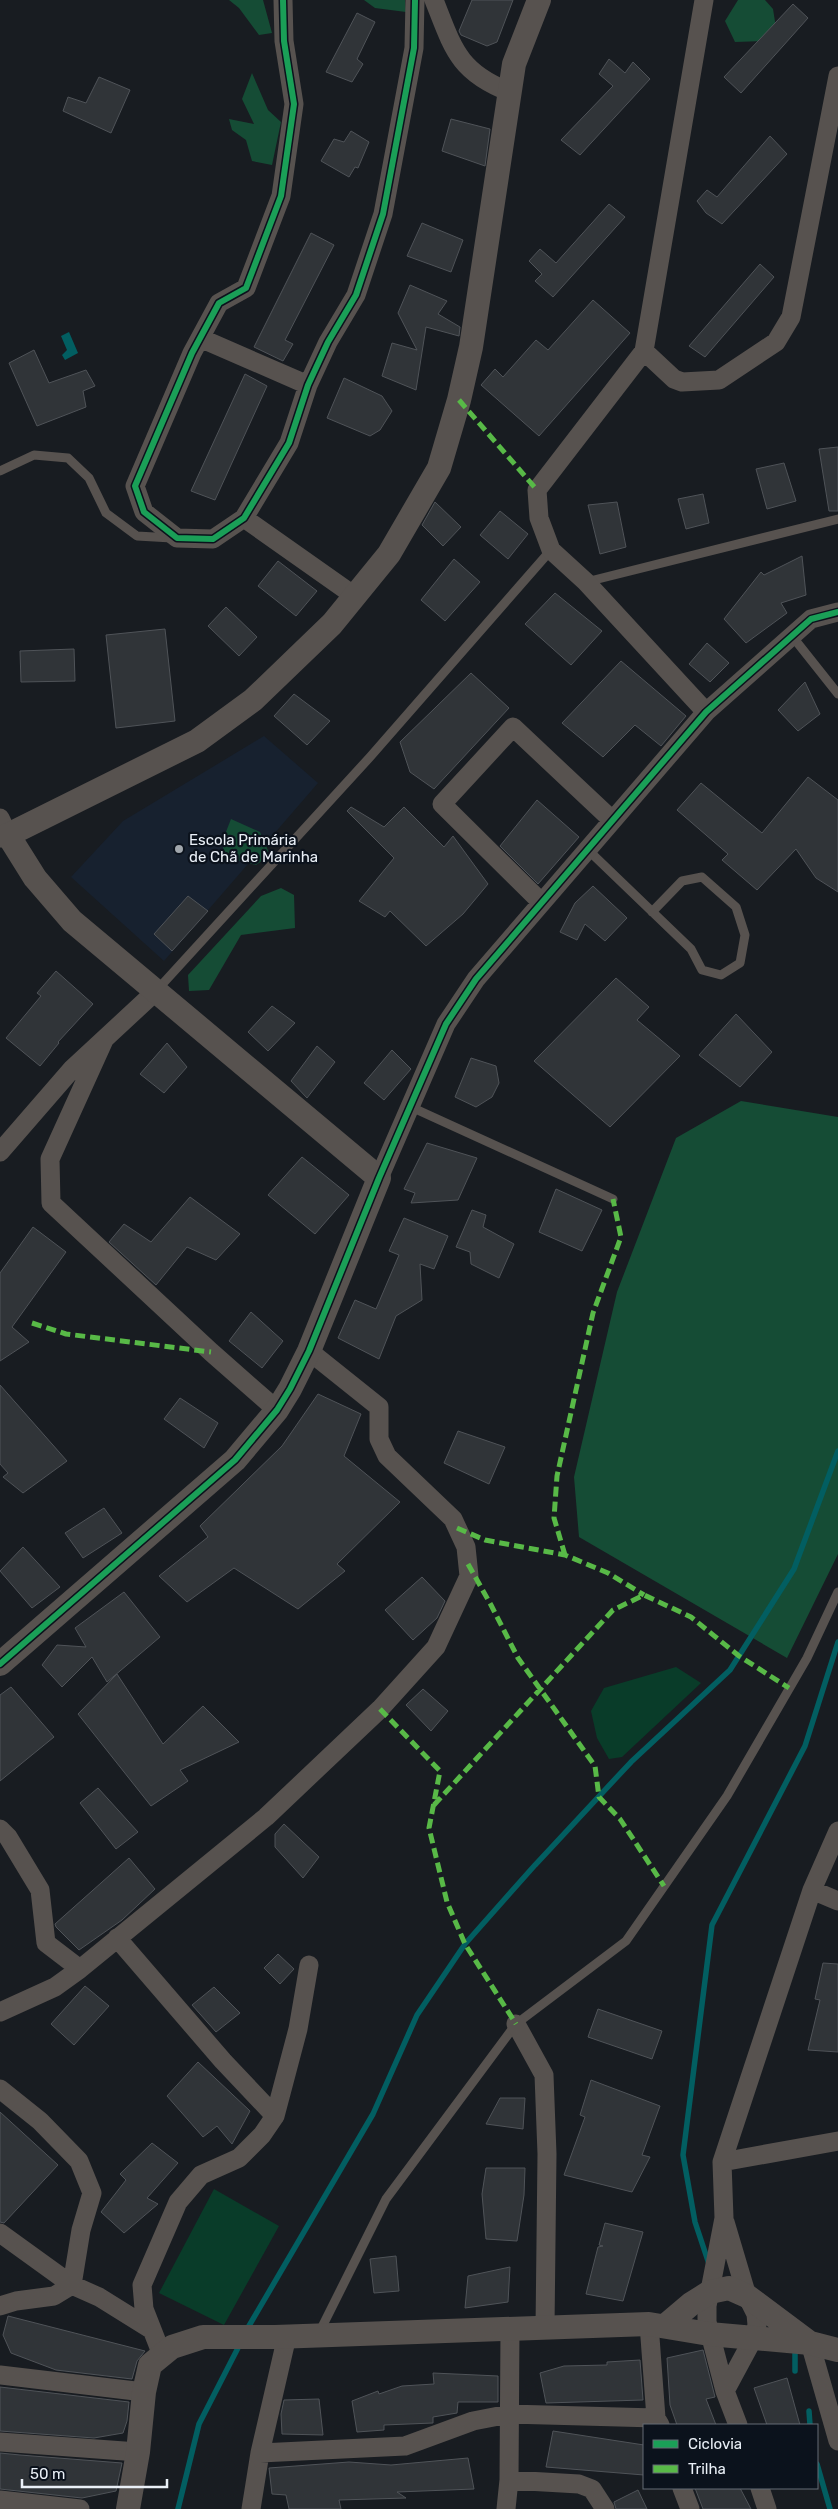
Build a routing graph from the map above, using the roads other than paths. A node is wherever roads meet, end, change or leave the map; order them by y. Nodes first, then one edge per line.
1 (283, 0) edge
2 (415, 0) edge
3 (434, 0) edge
4 (539, 0) edge
5 (704, 0) edge
6 (838, 76) edge
7 (510, 92) junction
8 (200, 338) junction
9 (644, 351) junction
10 (308, 385) junction
11 (0, 471) edge
12 (244, 518) junction
13 (838, 519) edge
14 (177, 538) junction
15 (551, 550) junction
16 (586, 582) junction
17 (356, 596) junction
18 (838, 612) edge
19 (792, 636) junction
20 (838, 694) edge
21 (706, 712) junction
22 (612, 820) junction
23 (3, 830) edge
24 (587, 849) junction
25 (541, 902) junction
26 (652, 912) junction
27 (155, 992) junction
28 (104, 1040) junction
29 (411, 1107) junction
30 (0, 1152) edge
31 (379, 1178) junction
32 (612, 1199) dead end
33 (309, 1351) junction
34 (277, 1410) junction
35 (838, 1592) edge
36 (0, 1664) edge
37 (0, 1829) edge
38 (838, 1831) edge
39 (812, 1890) junction
40 (838, 1901) edge
41 (117, 1938) junction
42 (308, 1965) dead end
43 (80, 1968) junction
44 (0, 2012) edge
45 (516, 2024) junction
46 (0, 2090) edge
47 (275, 2116) junction
48 (838, 2142) edge
49 (722, 2162) junction
50 (724, 2218) junction
51 (0, 2233) edge
52 (72, 2285) junction
53 (710, 2292) junction
54 (747, 2296) junction
55 (0, 2306) edge
56 (657, 2325) junction
57 (545, 2328) junction
58 (510, 2329) junction
59 (152, 2330) junction
60 (709, 2334) junction
61 (318, 2335) junction
62 (281, 2337) junction
63 (753, 2339) junction
64 (810, 2344) junction
65 (838, 2350) edge
66 (162, 2355) junction
67 (0, 2375) edge
68 (725, 2390) junction
69 (144, 2392) junction
70 (510, 2414) junction
71 (658, 2422) edge
72 (738, 2424) edge
73 (838, 2441) edge
74 (0, 2442) edge
75 (138, 2452) junction
76 (260, 2453) junction
77 (509, 2480) junction
78 (682, 2489) edge
79 (760, 2489) edge
80 (0, 2500) edge
81 (80, 2509) edge
82 (128, 2509) edge
83 (251, 2509) edge
84 (506, 2509) edge
85 (605, 2509) edge
86 (690, 2509) edge
87 (767, 2509) edge

1 - 8 street
2 - 10 street
3 - 7 street
4 - 7 street
5 - 9 street
6 - 9 street
7 - 17 street
8 - 10 street
8 - 14 street
9 - 15 street
10 - 12 street
11 - 14 lane
12 - 14 street
12 - 17 street
13 - 16 lane
15 - 16 street
15 - 27 lane
16 - 21 street
17 - 23 street
18 - 19 street
19 - 20 lane
19 - 21 street
21 - 22 street
22 - 24 street
22 - 25 street
23 - 27 street
24 - 25 street
24 - 26 lane
25 - 29 street
26 - 26 lane
27 - 28 street
27 - 31 street
28 - 30 street
28 - 34 street
29 - 31 street
29 - 32 lane
31 - 33 street
33 - 34 street
33 - 41 street
34 - 36 street
35 - 45 lane
37 - 43 street
38 - 39 street
39 - 40 street
39 - 49 street
41 - 43 street
41 - 47 street
42 - 47 street
43 - 44 street
45 - 57 street
45 - 61 lane
46 - 52 street
47 - 59 street
48 - 49 street
49 - 50 street
50 - 53 street
50 - 54 street
51 - 52 street
52 - 55 street
52 - 59 street
53 - 54 street
53 - 56 street
53 - 60 street
54 - 63 street
54 - 64 street
56 - 57 street
56 - 60 street
56 - 71 street
57 - 58 street
58 - 61 street
58 - 70 street
59 - 66 street
60 - 63 street
60 - 68 street
61 - 62 street
62 - 66 street
62 - 76 street
63 - 64 street
63 - 68 street
64 - 65 street
64 - 73 street
66 - 69 street
67 - 69 street
68 - 72 street
69 - 75 street
70 - 71 street
70 - 76 street
70 - 77 street
74 - 75 street
75 - 82 street
76 - 83 street
77 - 84 street
77 - 85 street
78 - 86 street
79 - 87 street
80 - 81 street

